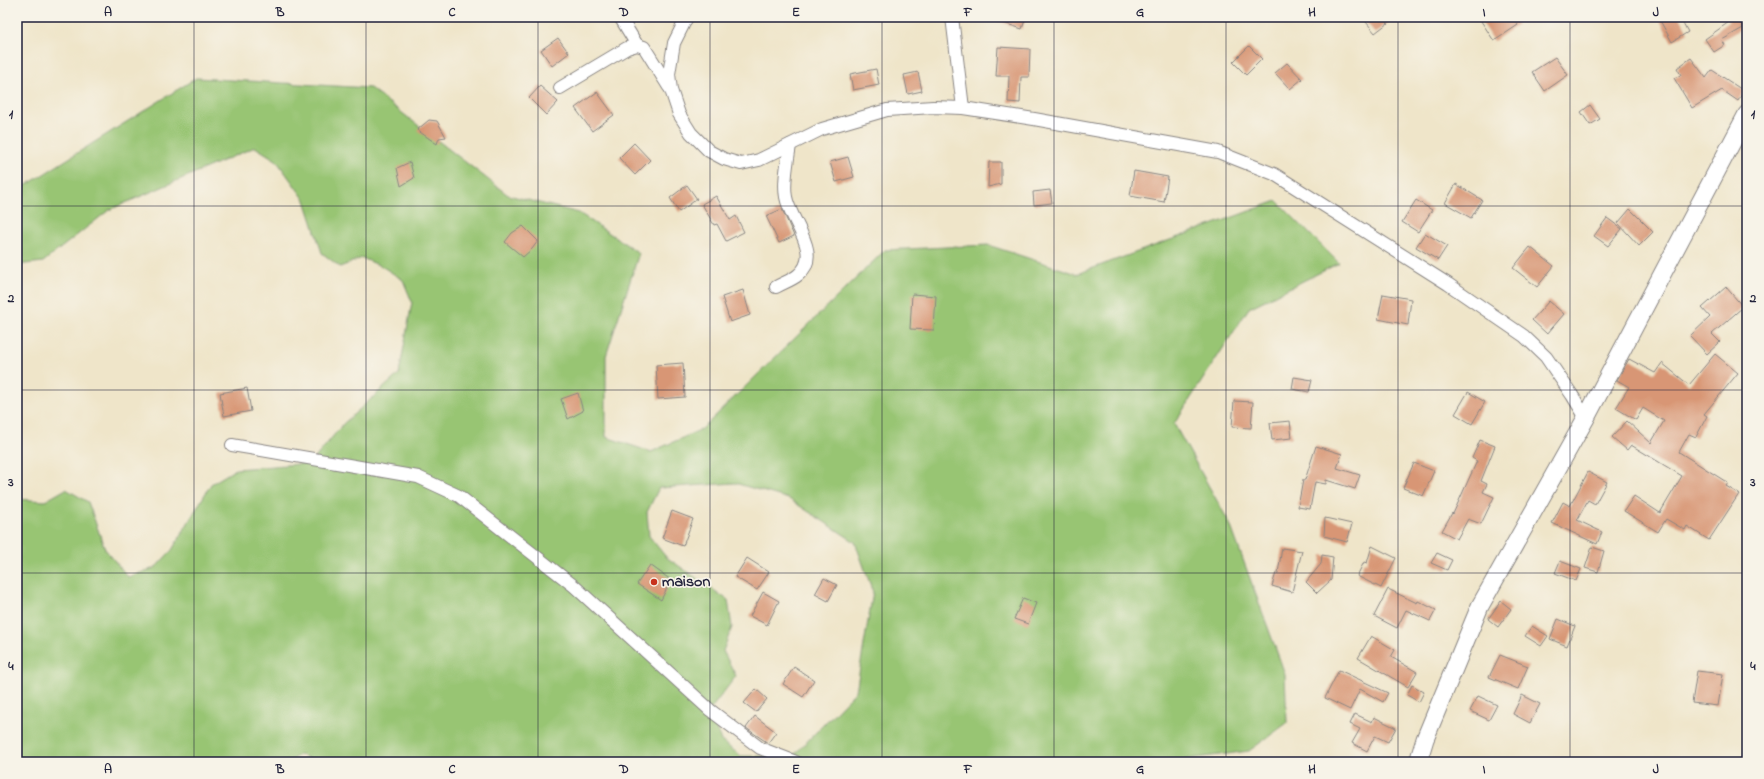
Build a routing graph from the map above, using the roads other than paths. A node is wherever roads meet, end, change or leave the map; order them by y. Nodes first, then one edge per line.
1 (620, 17) edge
2 (687, 17) edge
3 (952, 17) edge
4 (637, 45) junction
5 (560, 88) dead end
6 (671, 90) junction
7 (962, 108) junction
8 (1747, 114) edge
9 (790, 145) junction
10 (776, 287) dead end
11 (1586, 418) junction
12 (232, 444) dead end
13 (796, 762) edge
14 (1418, 762) edge

1 - 4 street
2 - 6 street
3 - 7 street
4 - 5 street
4 - 6 street
6 - 9 street
7 - 9 street
7 - 11 street
8 - 11 street
9 - 10 street
11 - 14 street
12 - 13 street

